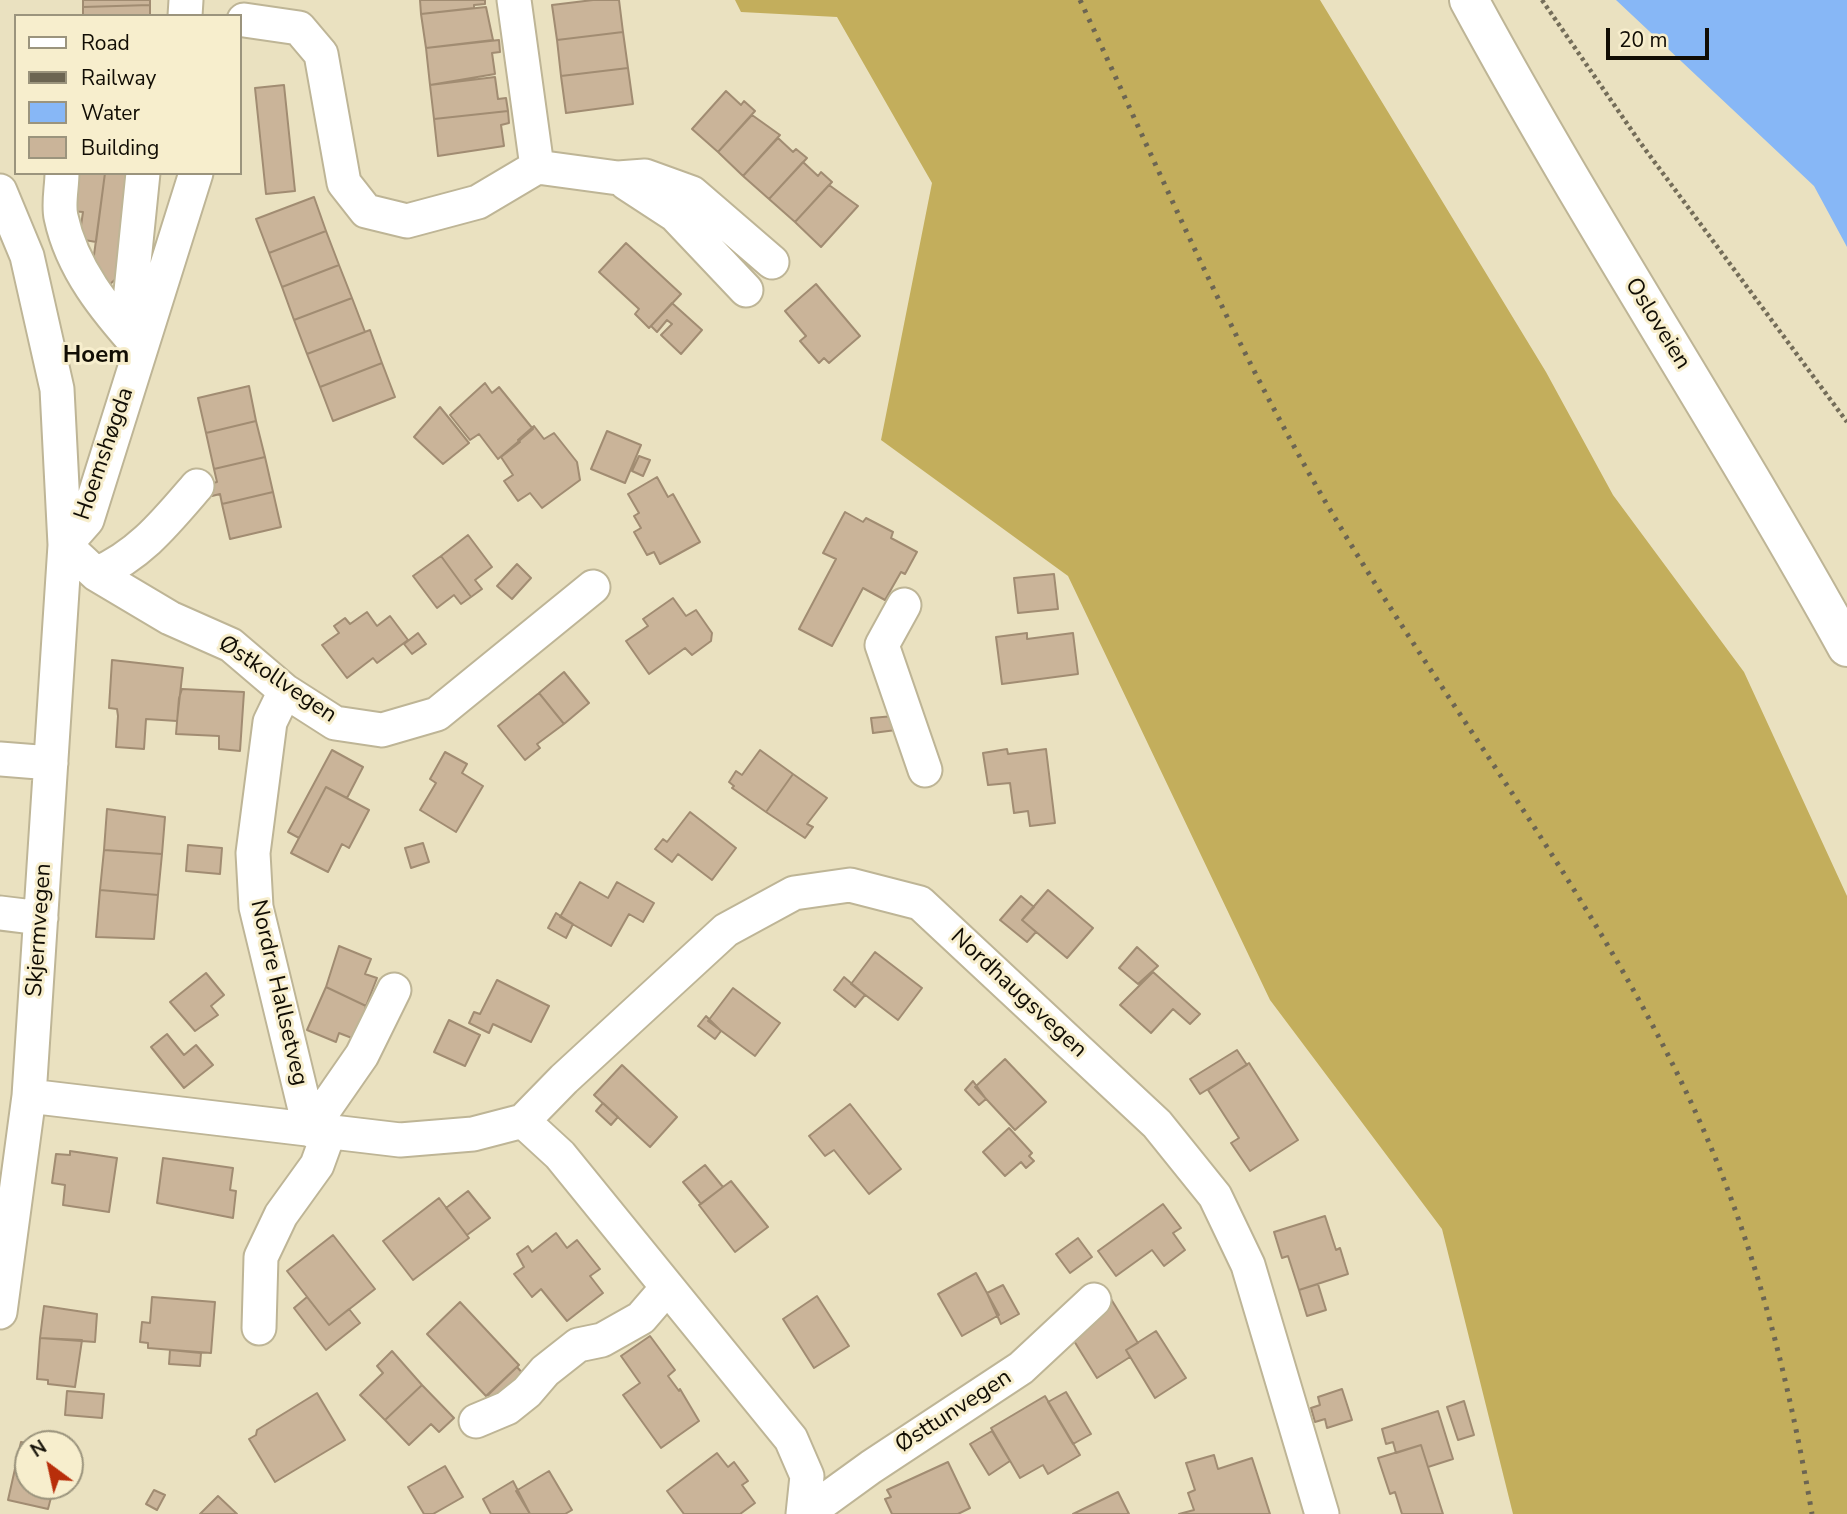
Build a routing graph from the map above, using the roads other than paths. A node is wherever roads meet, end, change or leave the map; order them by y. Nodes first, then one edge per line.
1 (514, 0) edge
2 (1469, 0) edge
3 (243, 18) edge
4 (537, 167) junction
5 (62, 175) edge
6 (143, 175) edge
7 (195, 175) edge
8 (618, 178) junction
9 (0, 191) edge
10 (772, 262) dead end
11 (746, 290) dead end
12 (145, 334) junction
13 (197, 486) dead end
14 (65, 545) junction
15 (96, 574) junction
16 (593, 587) dead end
17 (904, 605) dead end
18 (1839, 633) edge
19 (1847, 678) edge
20 (285, 691) junction
21 (0, 759) edge
22 (51, 763) junction
23 (925, 770) dead end
24 (0, 913) edge
25 (41, 918) junction
26 (394, 990) dead end
27 (29, 1096) junction
28 (523, 1121) junction
29 (320, 1131) junction
30 (6, 1223) edge
31 (666, 1289) junction
32 (1094, 1300) dead end
33 (0, 1312) edge
34 (259, 1328) dead end
35 (476, 1421) dead end
36 (805, 1514) edge
37 (1322, 1514) edge

1 - 4 street
2 - 18 highway, Osloveien
3 - 4 street
4 - 8 street
5 - 12 street
6 - 12 street
7 - 12 street, Hoemshøgda
8 - 10 street
8 - 11 street
9 - 14 street, Hoemshøgda
12 - 14 street, Hoemshøgda
13 - 15 street
14 - 15 street, Østkollvegen
14 - 22 street, Skjermvegen
15 - 20 street, Østkollvegen
16 - 20 street, Østkollvegen
17 - 23 street
18 - 19 highway, Osloveien
20 - 29 street, Nordre Hallsetveg
21 - 22 street
22 - 25 street, Skjermvegen
24 - 25 street
25 - 27 street, Skjermvegen
26 - 29 street
27 - 29 street
27 - 30 street, Skjermvegen
28 - 29 street
28 - 31 street
28 - 37 street, Nordhaugsvegen
29 - 34 street
30 - 33 street, Skjermvegen
31 - 35 street
31 - 36 street
32 - 36 street, Østtunvegen

